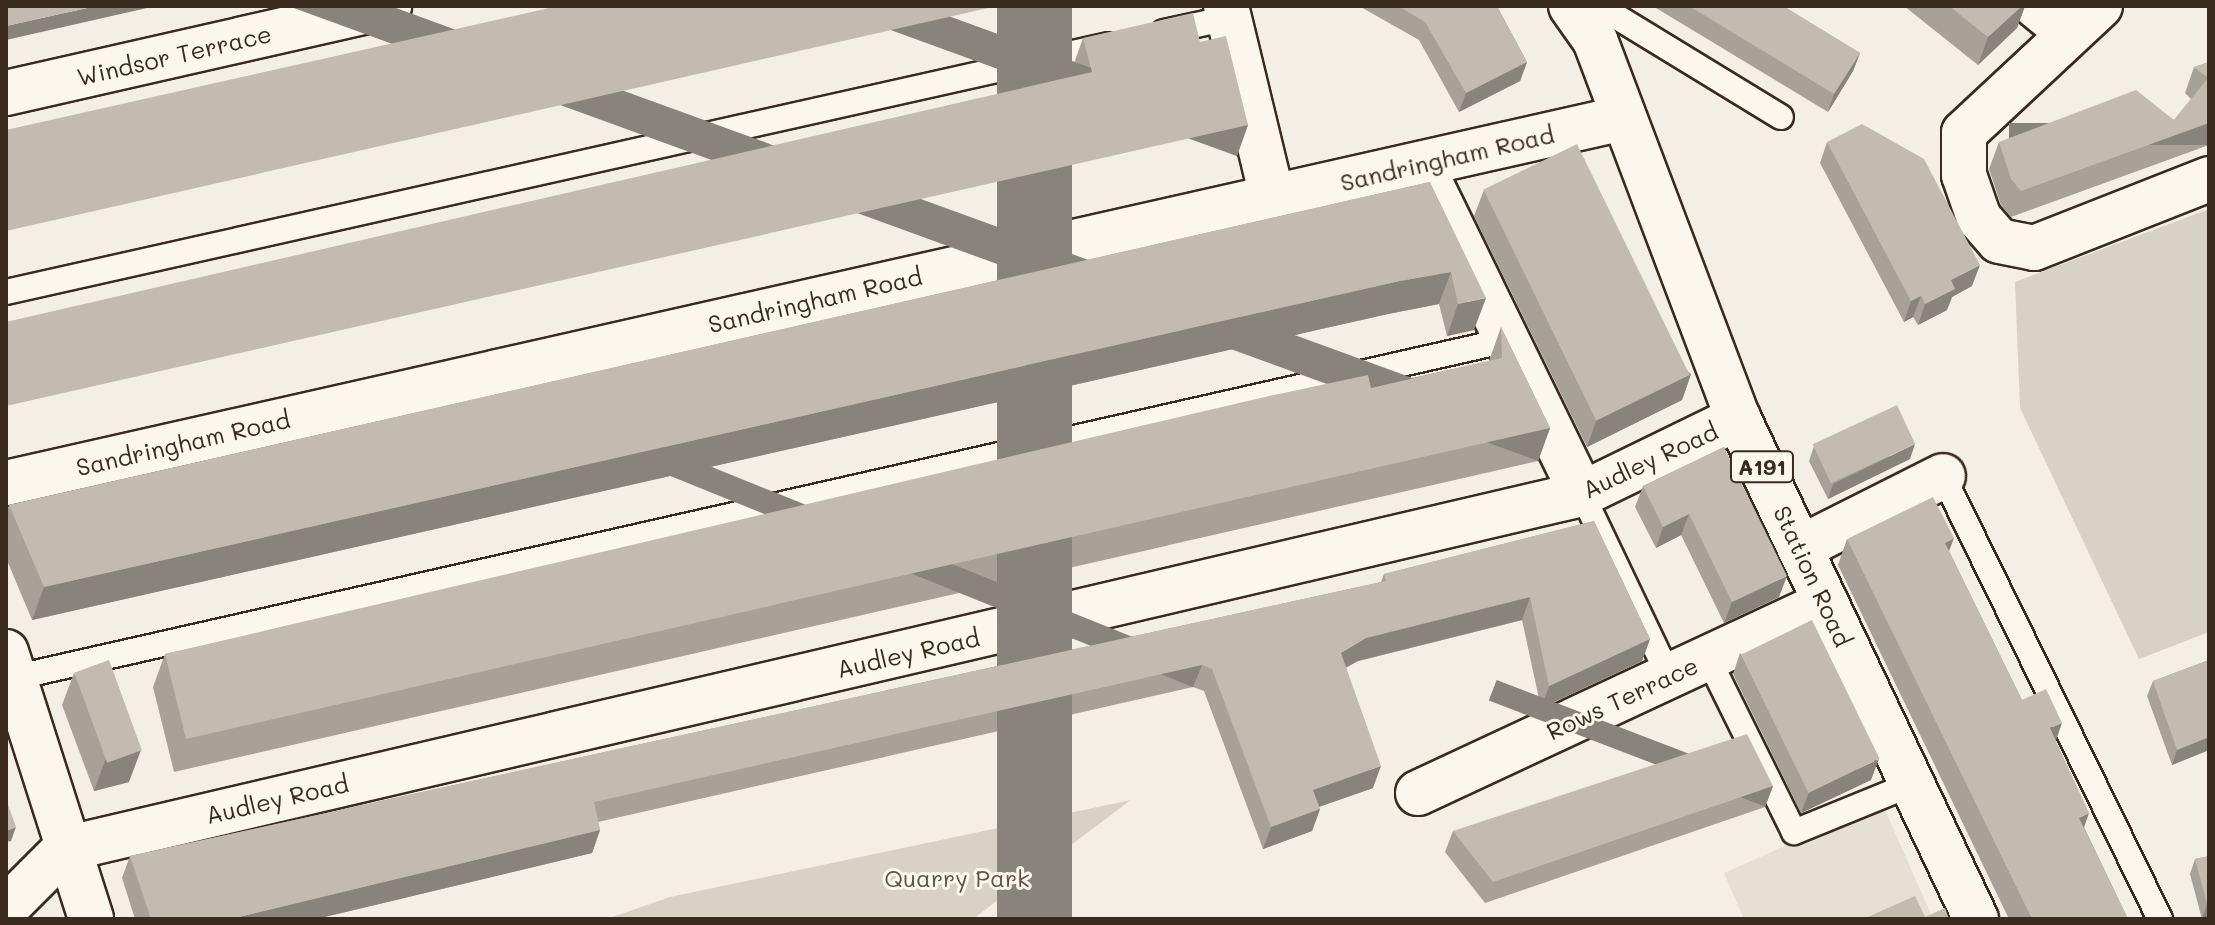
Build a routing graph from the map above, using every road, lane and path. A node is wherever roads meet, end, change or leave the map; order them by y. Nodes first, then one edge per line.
1 (389, 6) edge
2 (1571, 6) edge
3 (1599, 6) edge
4 (2036, 6) edge
5 (1228, 12) edge
6 (2084, 20) edge
7 (6, 93) edge
8 (1781, 117) dead end
9 (1623, 118) junction
10 (1421, 164) junction
11 (2209, 179) edge
12 (1272, 196) junction
13 (6, 292) edge
14 (1508, 340) junction
15 (1738, 418) junction
16 (1943, 476) joint
17 (6, 483) edge
18 (1582, 494) junction
19 (1800, 548) junction
20 (1826, 603) junction
21 (1708, 658) junction
22 (12, 664) edge
23 (1669, 676) junction
24 (1912, 784) junction
25 (1418, 793) dead end
26 (65, 849) junction
27 (6, 908) edge
28 (91, 919) edge
29 (1976, 919) edge
30 (2160, 919) edge

1 - 7 street, Windsor Terrace
2 - 9 street, Station Road / A191
3 - 8 lane
4 - 6 street
5 - 12 street
5 - 13 lane
6 - 11 street
9 - 10 street, Sandringham Road
9 - 15 street, Station Road / A191
10 - 12 street, Sandringham Road
10 - 14 street
12 - 17 street, Sandringham Road
14 - 18 street
14 - 22 lane
15 - 18 street, Audley Road
15 - 19 street, Station Road / A191
16 - 19 street
16 - 30 lane
18 - 23 lane
18 - 26 street, Audley Road
19 - 20 street, Station Road / A191
20 - 21 street, Rows Terrace
20 - 24 street, Station Road / A191
21 - 23 street, Rows Terrace
21 - 24 lane
22 - 26 street
23 - 25 street, Rows Terrace
24 - 29 street, Station Road / A191
26 - 27 street
26 - 28 street

